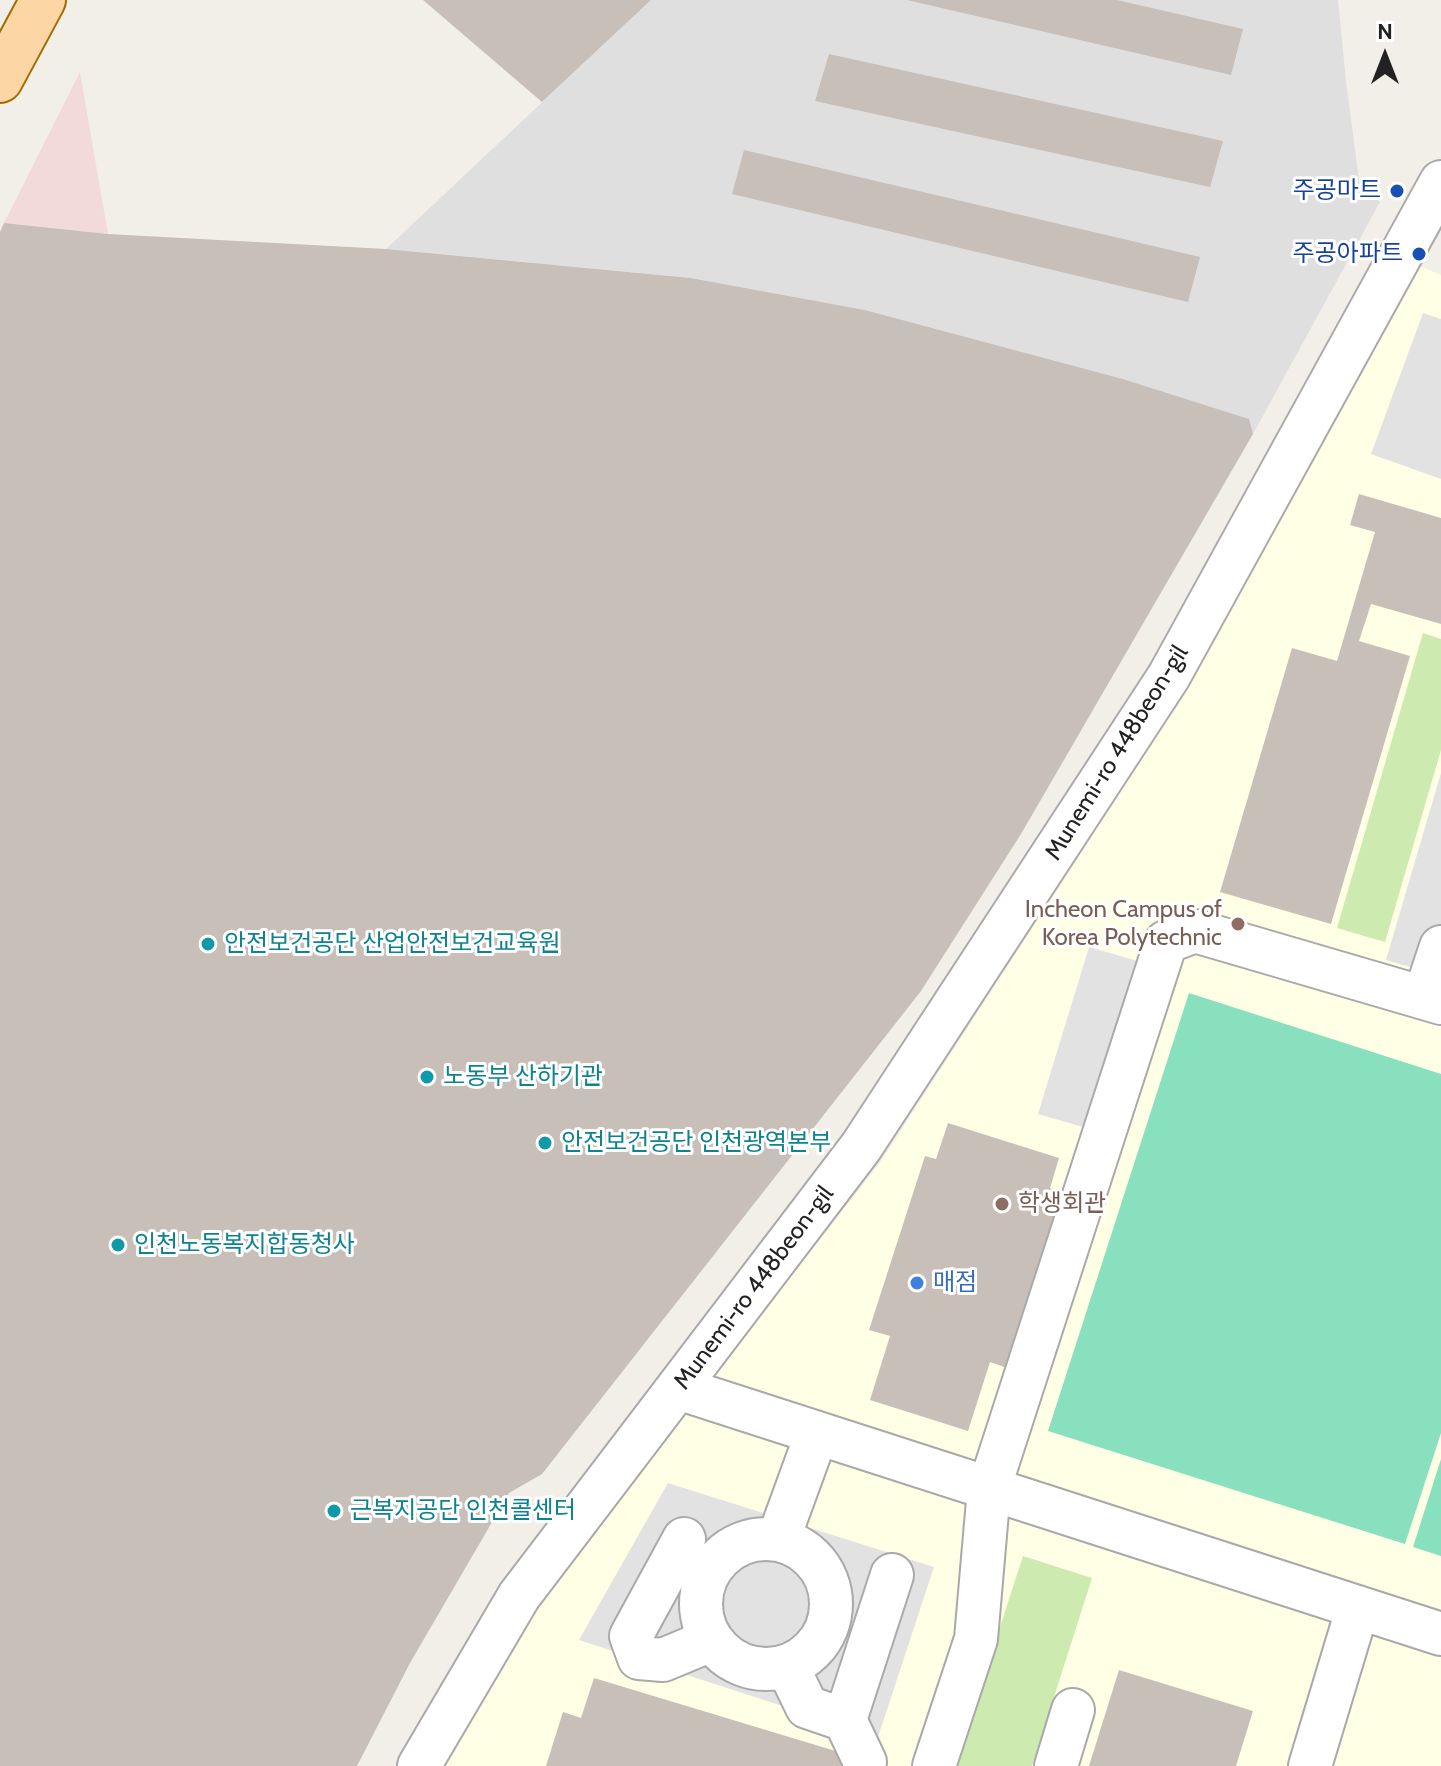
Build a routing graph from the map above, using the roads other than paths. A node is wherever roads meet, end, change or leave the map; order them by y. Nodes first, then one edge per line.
1 (43, 0) edge
2 (0, 80) edge
3 (1441, 182) edge
4 (1441, 947) edge
5 (1432, 1001) edge
6 (678, 1388) junction
7 (817, 1433) junction
8 (989, 1489) junction
9 (684, 1539) dead end
10 (778, 1540) junction
11 (892, 1575) dead end
12 (1358, 1607) junction
13 (1441, 1634) edge
14 (711, 1640) junction
15 (787, 1666) junction
16 (1073, 1710) dead end
17 (845, 1720) junction
18 (419, 1766) edge
19 (864, 1766) edge
20 (934, 1766) edge
21 (1056, 1766) edge
22 (1310, 1766) edge

1 - 2 main road
3 - 6 street, Munemi-ro 448beon-gil
4 - 5 street
5 - 8 street
6 - 7 street
6 - 18 street, Munemi-ro 448beon-gil
7 - 8 street
7 - 10 street
8 - 12 street
8 - 20 street
9 - 14 street
10 - 14 street
10 - 15 street
11 - 17 street
12 - 13 street
12 - 22 street
14 - 15 street
15 - 17 street
16 - 21 street
17 - 19 street

